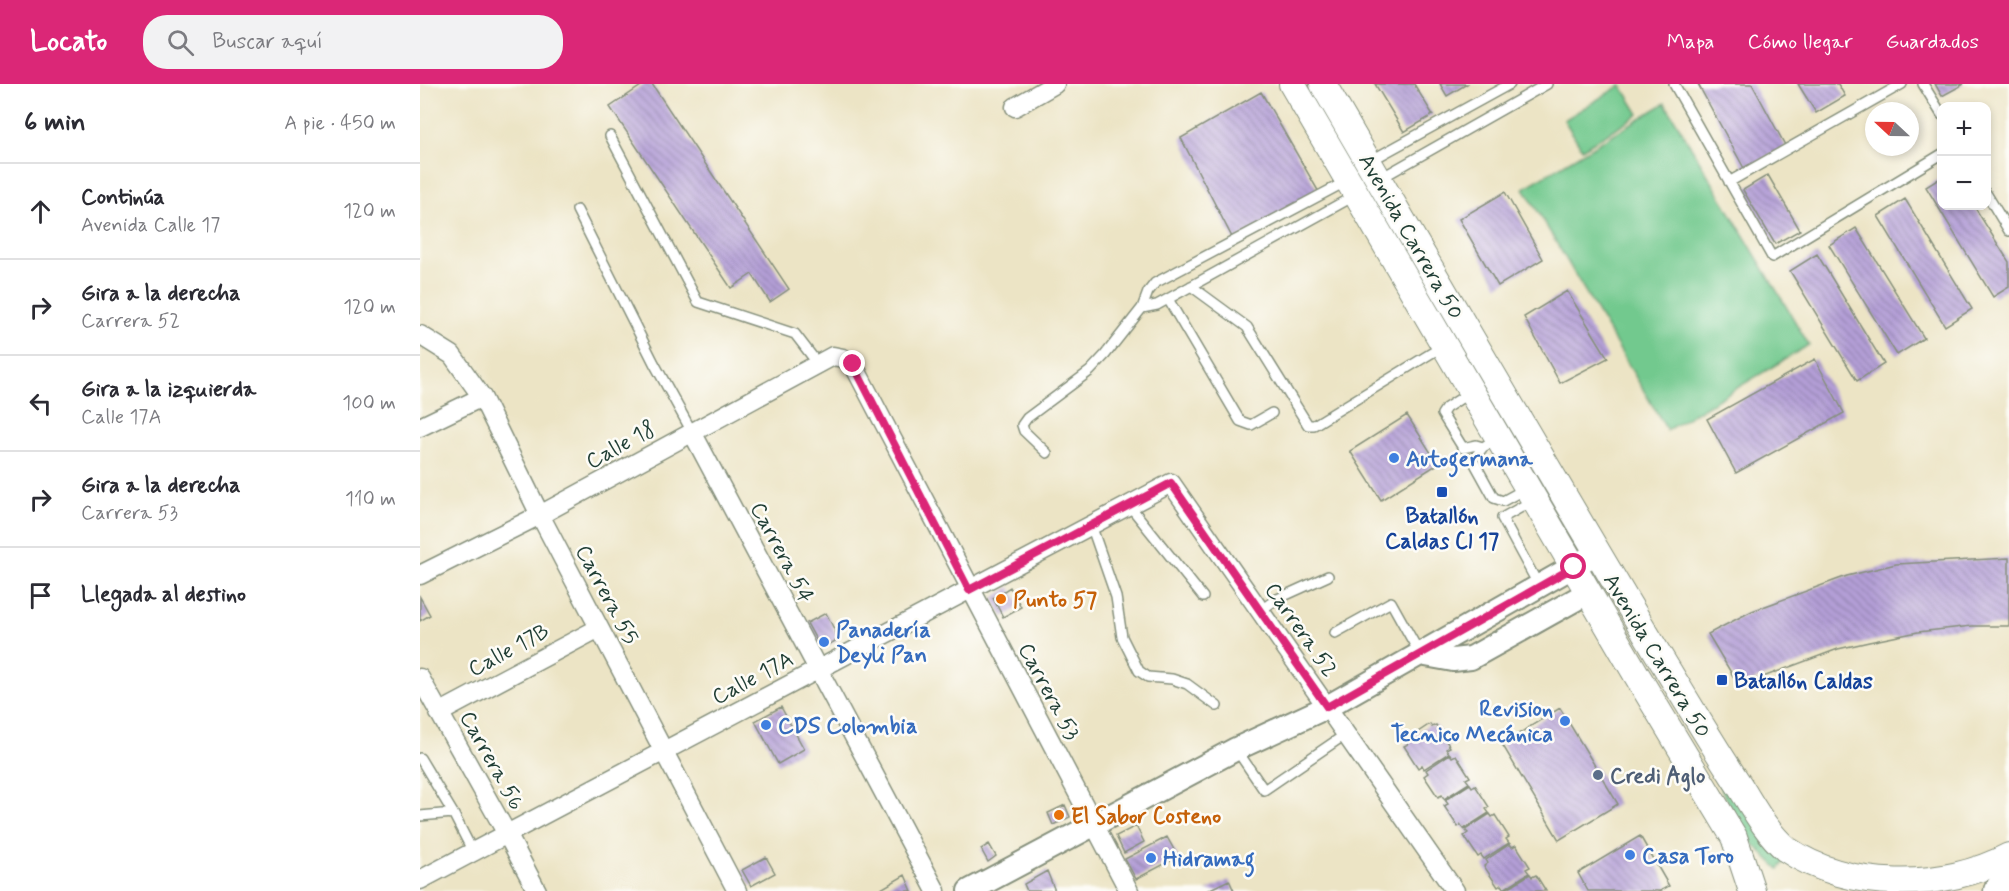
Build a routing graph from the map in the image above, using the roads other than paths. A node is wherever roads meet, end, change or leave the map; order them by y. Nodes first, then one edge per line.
1 (1055, 84) edge
2 (1292, 84) edge
3 (1323, 84) edge
4 (1510, 84) edge
5 (1547, 84) edge
6 (1674, 84) edge
7 (1902, 84) edge
8 (1923, 84) edge
9 (1015, 107) dead end
10 (1937, 108) edge
11 (610, 136) dead end
12 (1938, 156) edge
13 (1374, 170) junction
14 (1729, 182) junction
15 (1352, 188) junction
16 (1991, 201) edge
17 (578, 210) dead end
18 (2009, 231) edge
19 (1191, 286) junction
20 (1168, 300) junction
21 (1142, 308) junction
22 (420, 334) edge
23 (1444, 346) junction
24 (843, 358) joint
25 (818, 364) junction
26 (1471, 391) junction
27 (482, 397) junction
28 (1272, 413) dead end
29 (420, 427) edge
30 (692, 432) junction
31 (1491, 442) junction
32 (1047, 453) dead end
33 (1171, 483) joint
34 (1531, 494) junction
35 (1129, 505) junction
36 (540, 515) junction
37 (1091, 525) junction
38 (1597, 553) junction
39 (1574, 567) junction
40 (420, 575) edge
41 (1328, 576) dead end
42 (1539, 586) junction
43 (969, 590) junction
44 (1589, 592) junction
45 (1203, 597) dead end
46 (1260, 611) junction
47 (599, 628) junction
48 (1335, 633) dead end
49 (1420, 654) junction
50 (819, 669) junction
51 (420, 678) edge
52 (1217, 706) dead end
53 (1327, 707) junction
54 (439, 713) junction
55 (1346, 734) junction
56 (1236, 750) junction
57 (662, 752) junction
58 (1700, 752) junction
59 (420, 758) edge
60 (453, 813) junction
61 (420, 816) edge
62 (1094, 824) junction
63 (507, 834) junction
64 (473, 852) junction
65 (2009, 856) edge
66 (2009, 879) edge
67 (420, 880) edge
68 (1747, 887) edge
69 (537, 891) edge
70 (737, 891) edge
71 (936, 891) edge
72 (969, 891) edge
73 (1129, 891) edge
74 (1455, 891) edge
75 (1999, 891) edge

1 - 9 street
2 - 15 main road, Avenida Carrera 50
3 - 13 main road, Avenida Carrera 50
4 - 13 lane
5 - 13 lane
6 - 14 lane
7 - 14 lane
8 - 10 lane
11 - 25 lane
12 - 14 lane
13 - 38 main road, Avenida Carrera 50
15 - 19 lane
15 - 21 lane
15 - 23 main road, Avenida Carrera 50
16 - 18 lane
17 - 30 lane, Carrera 54
19 - 20 lane
19 - 23 lane
20 - 21 lane
20 - 28 lane
21 - 32 lane
22 - 27 street, Carrera 55
23 - 26 main road, Avenida Carrera 50
24 - 25 street, Calle 18
24 - 43 street, Carrera 53
25 - 30 street, Calle 18
26 - 31 main road, Avenida Carrera 50
26 - 31 lane
27 - 29 street
27 - 36 street, Carrera 55
30 - 36 street, Calle 18
30 - 50 street, Carrera 54
31 - 34 main road, Avenida Carrera 50
31 - 34 lane
33 - 35 street, Calle 17A
33 - 46 street, Carrera 52
34 - 39 main road, Avenida Carrera 50
34 - 42 lane
35 - 37 street, Calle 17A
35 - 45 lane
36 - 40 street, Calle 18
36 - 47 street, Carrera 55
37 - 43 street, Calle 17A
37 - 52 lane
38 - 39 street
38 - 58 main road, Avenida Carrera 50
39 - 42 street
39 - 44 main road, Avenida Carrera 50
41 - 46 lane
42 - 49 street
43 - 50 street, Calle 17A
43 - 62 street, Carrera 53
44 - 49 street
44 - 58 main road, Avenida Carrera 50
46 - 53 street, Carrera 52
47 - 54 street, Calle 17B
47 - 57 street, Carrera 55
48 - 49 lane
49 - 53 street
50 - 57 street, Calle 17A
50 - 71 street, Carrera 54
51 - 54 street, Carrera 56
53 - 55 street, Carrera 52
53 - 56 street
54 - 63 street, Carrera 56
55 - 56 lane
55 - 74 street, Carrera 52
56 - 62 street
57 - 63 street, Calle 17A
57 - 70 street, Carrera 55
58 - 65 main road, Avenida Carrera 50
58 - 68 main road, Avenida Carrera 50
59 - 60 lane
60 - 61 lane
60 - 64 lane
62 - 72 street
62 - 73 street, Carrera 53
63 - 64 street, Calle 17A
63 - 69 street, Carrera 56
64 - 67 street, Calle 17A
66 - 75 highway

